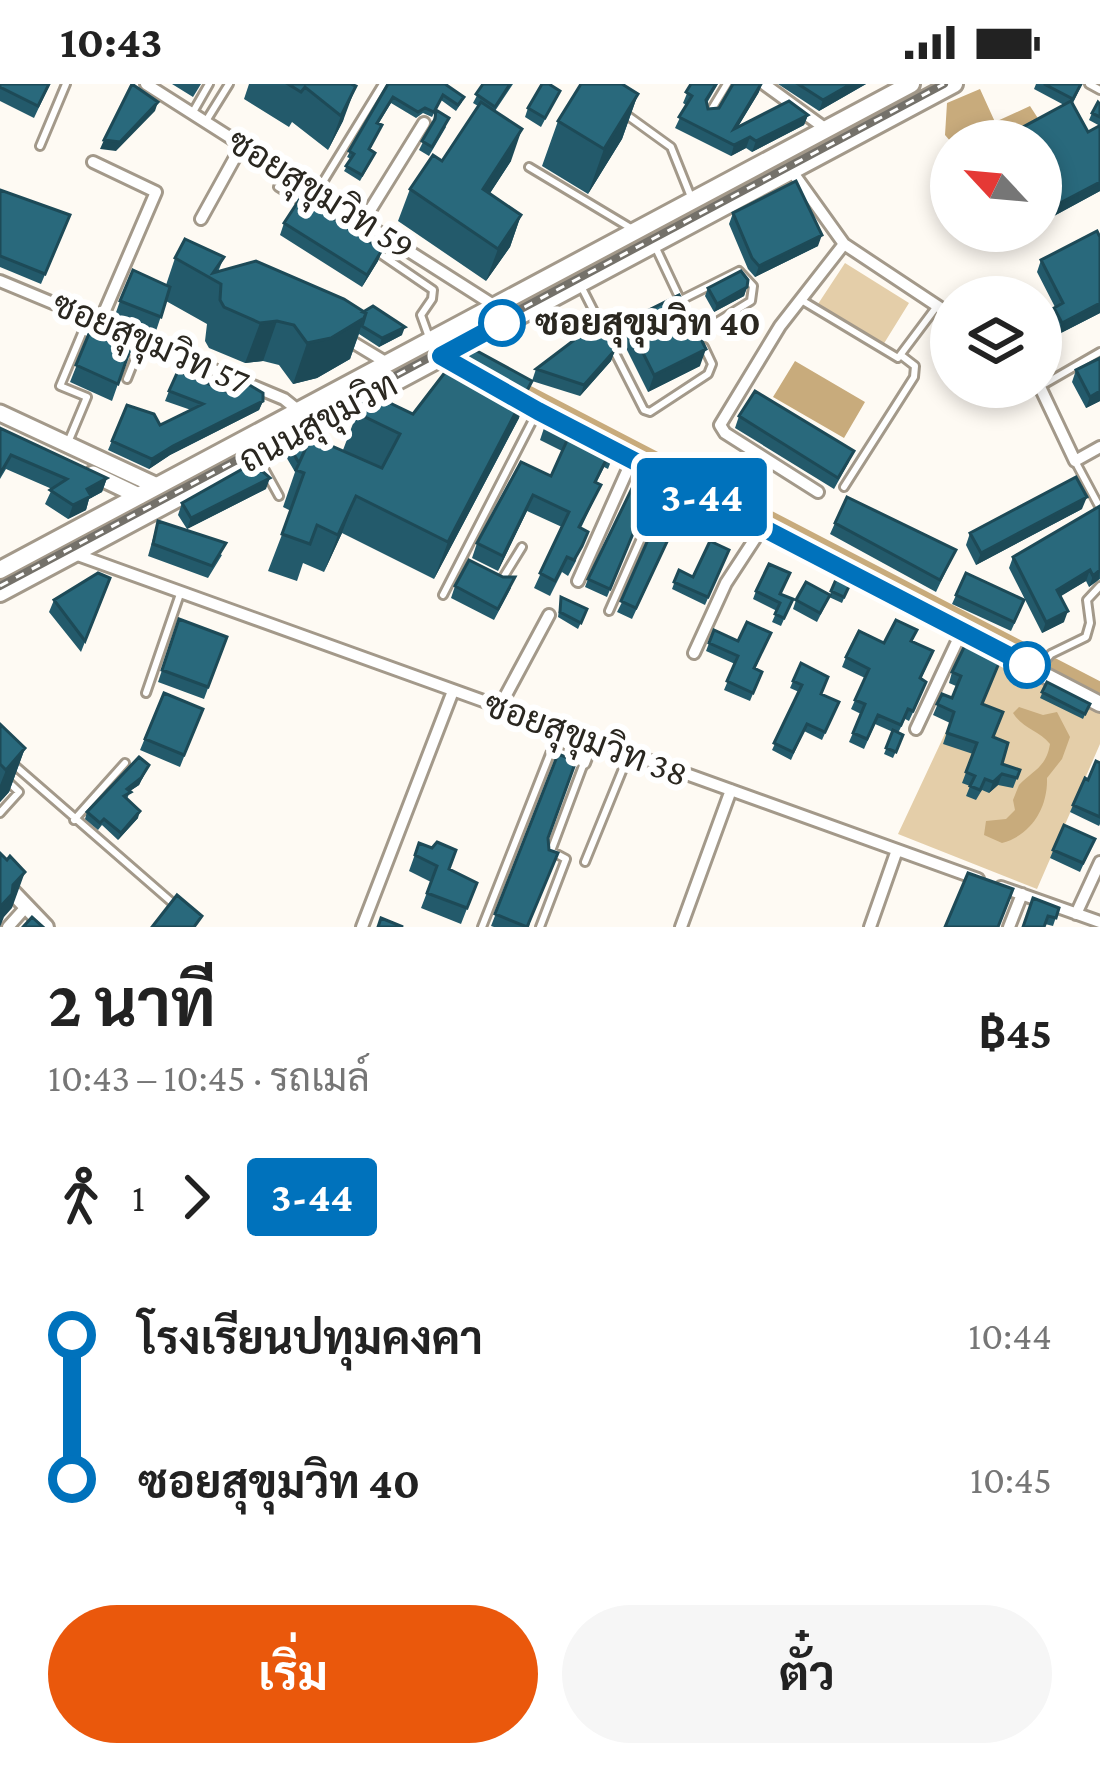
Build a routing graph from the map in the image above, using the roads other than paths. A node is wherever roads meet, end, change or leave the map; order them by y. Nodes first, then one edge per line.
1 (66, 84) edge
2 (146, 84) edge
3 (209, 84) edge
4 (229, 84) edge
5 (383, 84) edge
6 (727, 84) edge
7 (764, 84) edge
8 (910, 84) edge
9 (954, 84) edge
10 (1089, 84) edge
11 (1100, 90) edge
12 (608, 103) edge
13 (192, 112) junction
14 (710, 114) edge
15 (206, 121) junction
16 (424, 123) dead end
17 (826, 129) junction
18 (242, 143) junction
19 (40, 146) dead end
20 (836, 146) junction
21 (93, 162) dead end
22 (529, 167) dead end
23 (791, 170) junction
24 (278, 187) dead end
25 (318, 190) junction
26 (693, 200) junction
27 (315, 211) edge
28 (201, 219) dead end
29 (364, 220) junction
30 (636, 231) junction
31 (654, 243) junction
32 (844, 244) junction
33 (370, 248) edge
34 (0, 280) edge
35 (580, 283) junction
36 (800, 299) junction
37 (681, 300) junction
38 (930, 301) edge
39 (495, 306) junction
40 (930, 316) edge
41 (100, 322) junction
42 (340, 334) edge
43 (698, 334) junction
44 (137, 335) junction
45 (98, 337) edge
46 (114, 344) edge
47 (436, 348) junction
48 (130, 350) junction
49 (1100, 352) edge
50 (902, 356) junction
51 (387, 363) junction
52 (465, 369) edge
53 (1062, 374) edge
54 (127, 379) edge
55 (500, 389) edge
56 (1050, 408) edge
57 (299, 410) junction
58 (538, 411) junction
59 (0, 413) edge
60 (0, 430) edge
61 (575, 430) edge
62 (594, 440) edge
63 (68, 443) junction
64 (1100, 448) edge
65 (256, 455) junction
66 (632, 460) junction
67 (1075, 461) junction
68 (668, 479) junction
69 (844, 488) edge
70 (818, 492) dead end
71 (162, 494) junction
72 (279, 496) dead end
73 (143, 504) junction
74 (656, 506) junction
75 (1099, 506) edge
76 (677, 516) dead end
77 (762, 528) junction
78 (522, 547) dead end
79 (73, 553) junction
80 (0, 570) edge
81 (497, 581) edge
82 (578, 581) dead end
83 (1100, 586) edge
84 (0, 592) edge
85 (181, 594) junction
86 (443, 595) dead end
87 (213, 605) junction
88 (609, 611) dead end
89 (549, 615) dead end
90 (208, 621) dead end
91 (962, 631) junction
92 (694, 653) dead end
93 (1037, 670) junction
94 (453, 691) junction
95 (146, 693) dead end
96 (1100, 704) edge
97 (499, 707) junction
98 (916, 729) dead end
99 (594, 742) junction
100 (0, 752) edge
101 (629, 754) junction
102 (586, 759) junction
103 (125, 763) dead end
104 (0, 774) edge
105 (730, 790) junction
106 (0, 813) edge
107 (74, 820) junction
108 (897, 850) junction
109 (585, 862) dead end
110 (1100, 862) edge
111 (0, 879) edge
112 (1022, 894) junction
113 (26, 907) junction
114 (182, 912) edge
115 (1076, 914) junction
116 (1100, 922) edge
117 (8, 927) edge
118 (46, 927) edge
119 (362, 927) edge
120 (482, 927) edge
121 (540, 927) edge
122 (681, 927) edge
123 (870, 927) edge
124 (1009, 927) edge

1 - 19 lane
2 - 13 street, ซอยสุขุมวิท 59
3 - 13 lane
4 - 15 lane
5 - 25 lane
6 - 14 lane
7 - 17 street
8 - 17 main road, ถนนสุขุมวิท
9 - 20 main road, ถนนสุขุมวิท
10 - 11 lane
12 - 26 lane
13 - 15 street, ซอยสุขุมวิท 59
15 - 18 street, ซอยสุขุมวิท 59
16 - 29 street
17 - 20 main road
17 - 26 main road, ถนนสุขุมวิท
18 - 25 street, ซอยสุขุมวิท 59
18 - 28 street
20 - 23 main road, ถนนสุขุมวิท
21 - 41 street
22 - 30 lane
23 - 31 main road, ถนนสุขุมวิท
23 - 32 street
24 - 27 lane
25 - 29 street, ซอยสุขุมวิท 59
26 - 30 main road, ถนนสุขุมวิท
29 - 39 street, ซอยสุขุมวิท 59
30 - 39 main road, ถนนสุขุมวิท
31 - 35 main road, ถนนสุขุมวิท
31 - 37 lane
32 - 36 street
32 - 38 street
33 - 47 lane
34 - 41 street, ซอยสุขุมวิท 57
35 - 43 lane
35 - 47 main road, ถนนสุขุมวิท
36 - 50 lane
36 - 70 street
37 - 43 lane
37 - 43 lane
39 - 47 main road, ถนนสุขุมวิท
40 - 50 lane
41 - 44 street, ซอยสุขุมวิท 57
42 - 51 street
44 - 48 lane
44 - 57 street, ซอยสุขุมวิท 57
45 - 63 lane
46 - 48 lane
47 - 51 main road, ถนนสุขุมวิท
47 - 52 street
47 - 65 main road, ถนนสุขุมวิท
48 - 54 lane
49 - 53 lane
50 - 69 lane
51 - 57 main road, ถนนสุขุมวิท
55 - 58 street
56 - 67 street
57 - 71 main road, ถนนสุขุมวิท
58 - 61 street
58 - 86 lane
59 - 63 main road
60 - 73 main road
62 - 66 street
63 - 71 main road
64 - 67 street
65 - 71 main road, ถนนสุขุมวิท
65 - 72 lane
66 - 68 street
66 - 82 street
67 - 75 lane
68 - 74 lane
68 - 77 street
71 - 73 main road, ถนนสุขุมวิท
73 - 79 main road, ถนนสุขุมวิท
73 - 80 main road, ถนนสุขุมวิท
74 - 76 lane
74 - 88 lane
77 - 91 street
77 - 92 street
78 - 81 lane
79 - 84 main road, ถนนสุขุมวิท
79 - 85 street, ซอยสุขุมวิท 38
83 - 93 lane
85 - 87 street, ซอยสุขุมวิท 38
85 - 95 lane
87 - 90 street
87 - 94 street, ซอยสุขุมวิท 38
89 - 97 street
91 - 93 street
91 - 98 street
93 - 96 street
94 - 97 street, ซอยสุขุมวิท 38
94 - 119 street
97 - 99 street, ซอยสุขุมวิท 38
99 - 101 street, ซอยสุขุมวิท 38
99 - 102 lane
100 - 107 lane
101 - 105 street, ซอยสุขุมวิท 38
101 - 109 lane
102 - 120 lane
102 - 121 lane
103 - 107 lane
104 - 106 lane
105 - 108 street, ซอยสุขุมวิท 38
105 - 122 street
107 - 114 lane
108 - 112 street, ซอยสุขุมวิท 38
108 - 123 street
110 - 115 street
111 - 113 street
112 - 115 street, ซอยสุขุมวิท 38
112 - 124 street
113 - 117 street
113 - 118 street
115 - 116 street, ซอยสุขุมวิท 38

